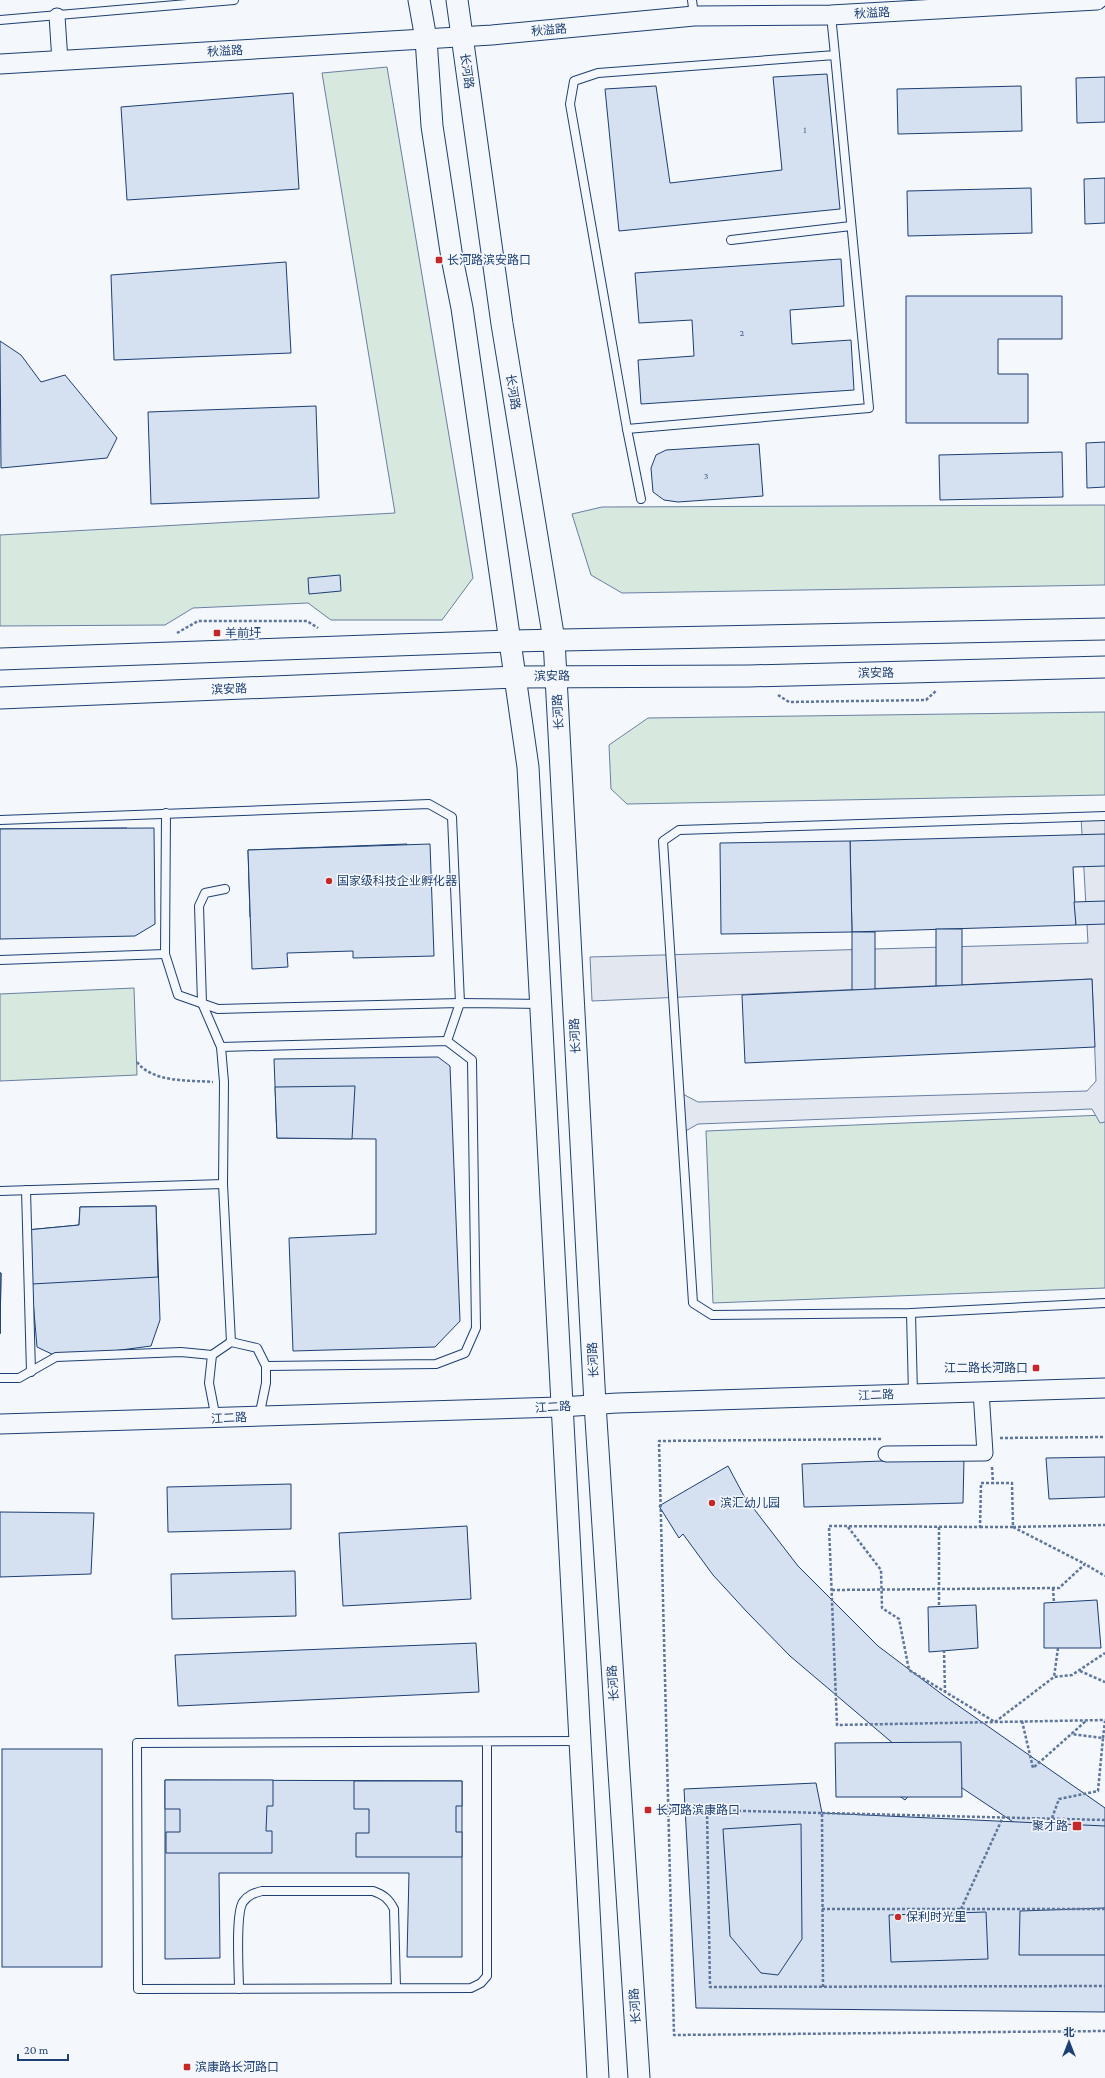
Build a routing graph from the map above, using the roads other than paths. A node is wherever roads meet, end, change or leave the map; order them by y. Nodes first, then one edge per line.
1 (234, 0) edge
2 (419, 0) edge
3 (457, 0) edge
4 (1097, 0) edge
5 (1002, 3) edge
6 (693, 8) edge
7 (831, 15) junction
8 (57, 16) junction
9 (0, 20) edge
10 (463, 37) junction
11 (426, 39) junction
12 (835, 55) junction
13 (60, 61) junction
14 (0, 64) edge
15 (851, 226) junction
16 (731, 240) dead end
17 (627, 429) junction
18 (641, 498) dead end
19 (1105, 629) edge
20 (554, 640) junction
21 (511, 641) junction
22 (0, 659) edge
23 (1105, 667) edge
24 (556, 676) junction
25 (516, 677) junction
26 (0, 698) edge
27 (166, 813) junction
28 (1105, 816) edge
29 (0, 820) edge
30 (225, 889) dead end
31 (165, 954) junction
32 (0, 960) edge
33 (460, 1003) junction
34 (202, 1004) junction
35 (541, 1004) junction
36 (447, 1041) junction
37 (221, 1047) junction
38 (224, 1184) junction
39 (26, 1190) junction
40 (0, 1191) edge
41 (1105, 1303) edge
42 (911, 1313) junction
43 (231, 1342) junction
44 (212, 1355) junction
45 (266, 1366) junction
46 (31, 1372) junction
47 (0, 1378) edge
48 (1105, 1388) edge
49 (981, 1391) junction
50 (913, 1394) junction
51 (595, 1404) junction
52 (562, 1407) junction
53 (259, 1417) junction
54 (216, 1419) junction
55 (0, 1424) edge
56 (886, 1454) dead end
57 (580, 1741) junction
58 (487, 1742) junction
59 (396, 1988) junction
60 (240, 1989) junction
61 (598, 2078) edge
62 (639, 2078) edge

1 - 8 lane
2 - 11 main road
3 - 10 main road, 长河路
4 - 5 street, 秋溢路
5 - 7 street, 秋溢路
6 - 7 street, 秋溢路
6 - 10 street, 秋溢路
7 - 12 lane
8 - 9 lane
8 - 13 street
10 - 11 street, 秋溢路
10 - 20 main road, 长河路
11 - 13 street, 秋溢路
11 - 21 main road
12 - 15 lane
12 - 17 lane
13 - 14 street, 秋溢路
15 - 16 lane
15 - 17 lane
17 - 18 lane
19 - 20 main road
20 - 21 main road
20 - 24 main road, 长河路
21 - 22 main road
21 - 25 main road
23 - 24 main road, 滨安路
24 - 25 main road, 滨安路
24 - 51 main road, 长河路
25 - 26 main road, 滨安路
25 - 35 main road
27 - 29 lane
27 - 31 lane
27 - 33 lane
28 - 42 lane
30 - 34 lane
31 - 32 lane
31 - 34 lane
33 - 34 lane
33 - 35 lane
33 - 36 lane
34 - 37 lane
35 - 52 main road
36 - 37 lane
36 - 45 lane
37 - 38 lane
38 - 39 lane
38 - 43 lane
39 - 40 lane
39 - 46 lane
41 - 42 lane
42 - 50 lane
43 - 44 lane
43 - 45 lane
44 - 46 lane
44 - 54 lane
45 - 53 lane
46 - 47 lane
48 - 49 street, 江二路
49 - 50 street, 江二路
49 - 56 street
50 - 51 street, 江二路
51 - 52 street, 江二路
51 - 62 main road, 长河路
52 - 53 street, 江二路
52 - 57 main road
53 - 54 street, 江二路
54 - 55 street, 江二路
57 - 58 lane
57 - 61 main road
58 - 59 lane
58 - 60 lane
59 - 60 lane
59 - 60 lane

